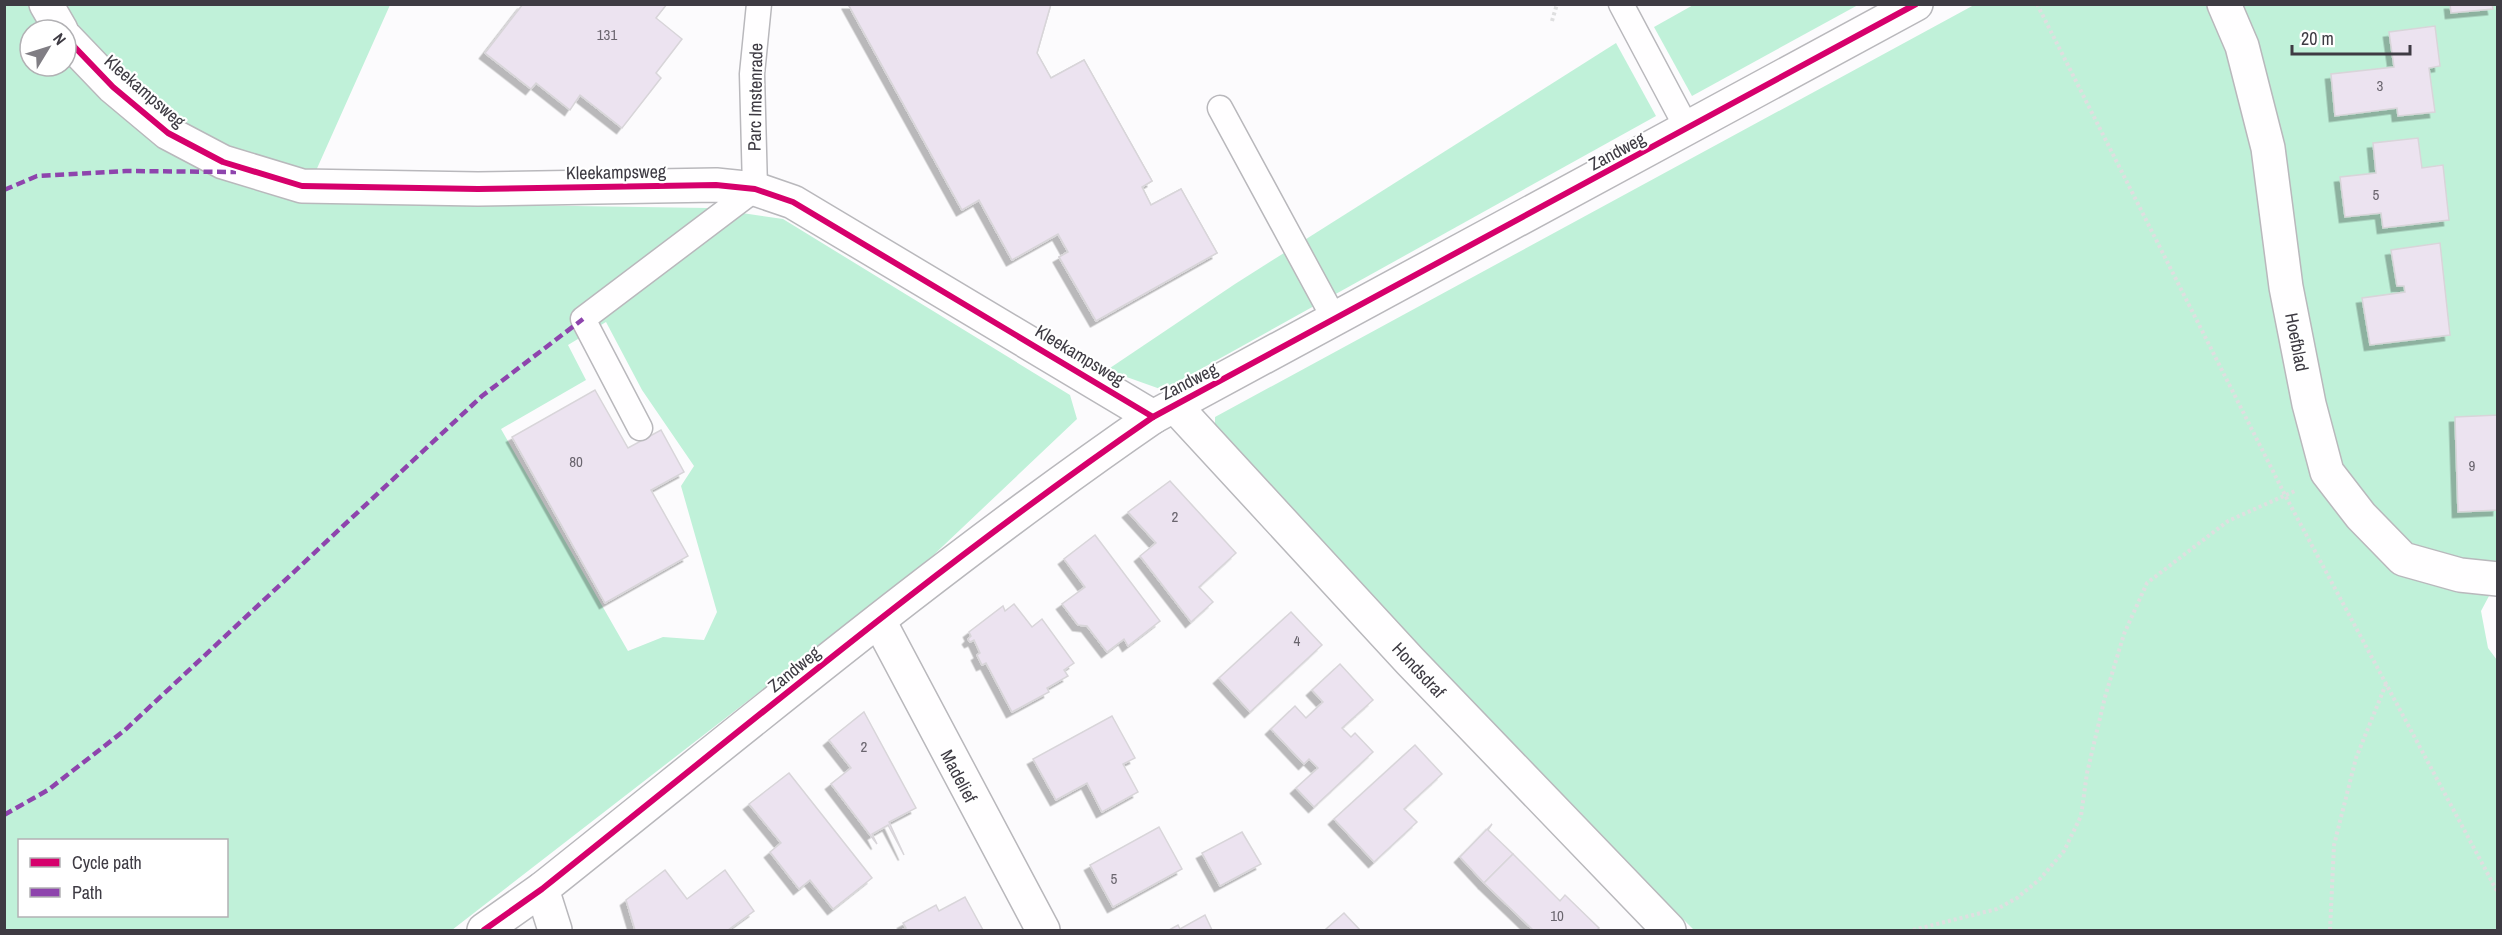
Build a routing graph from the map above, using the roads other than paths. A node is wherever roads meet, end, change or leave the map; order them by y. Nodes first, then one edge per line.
1 (46, 4) edge
2 (759, 4) edge
3 (1621, 4) edge
4 (1916, 4) edge
5 (2224, 4) edge
6 (54, 18) edge
7 (78, 51) edge
8 (1221, 108) dead end
9 (1689, 130) junction
10 (755, 189) junction
11 (1335, 320) junction
12 (1164, 411) junction
13 (640, 428) dead end
14 (2498, 579) edge
15 (879, 621) junction
16 (542, 889) junction
17 (484, 930) edge
18 (555, 930) edge
19 (1043, 930) edge
20 (1669, 930) edge

1 - 6 street
2 - 10 lane, Parc Imstenrade
3 - 9 lane
4 - 9 street, Zandweg
5 - 14 street, Hoefblad
7 - 10 street, Kleekampsweg
8 - 11 lane
9 - 11 street, Zandweg
10 - 12 street, Kleekampsweg
10 - 13 lane
11 - 12 street, Zandweg
12 - 15 street, Zandweg
12 - 20 street, Hondsdraf
15 - 16 street, Zandweg
15 - 19 street, Madelief
16 - 17 street, Zandweg
16 - 18 street

